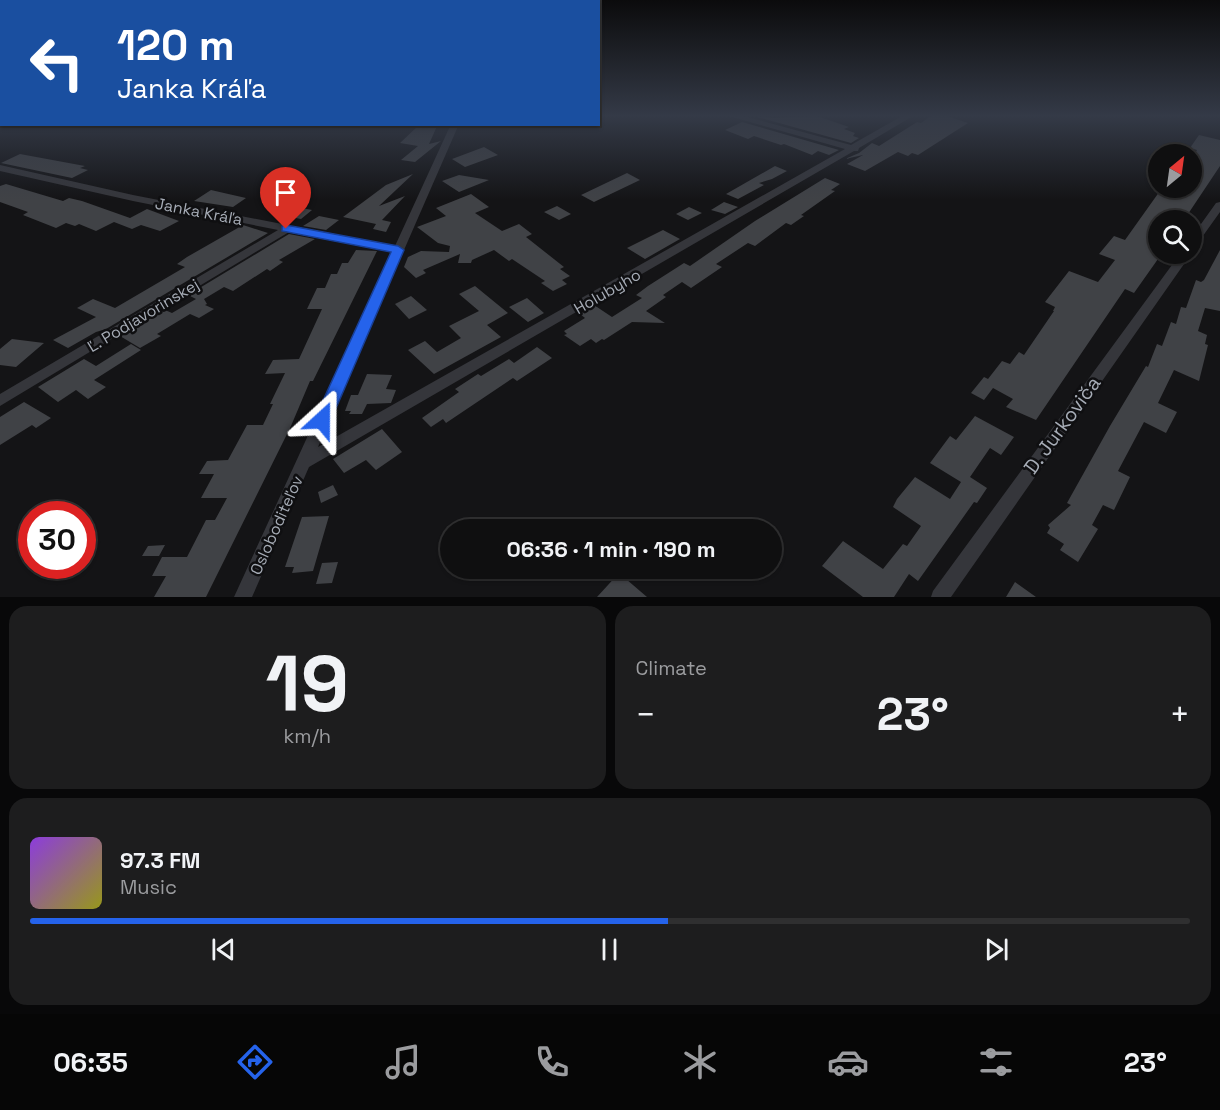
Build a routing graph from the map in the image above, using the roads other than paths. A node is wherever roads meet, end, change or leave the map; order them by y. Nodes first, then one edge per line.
1 (446, 144) edge
2 (836, 144) edge
3 (863, 144) edge
4 (855, 149) junction
5 (0, 168) edge
6 (1220, 204) edge
7 (286, 229) junction
8 (1202, 229) edge
9 (398, 250) junction
10 (1178, 264) edge
11 (0, 401) edge
12 (303, 463) junction
13 (243, 597) edge
14 (940, 597) edge

1 - 9 street, Osloboditeľov
2 - 4 street
3 - 4 street, Holubyho
4 - 12 street, Holubyho
5 - 7 street, Janka Kráľa
6 - 8 street
7 - 9 street, Janka Kráľa
7 - 11 street, Ľ. Podjavorinskej
9 - 12 street, Osloboditeľov
10 - 14 street, D. Jurkoviča
12 - 13 street, Osloboditeľov

